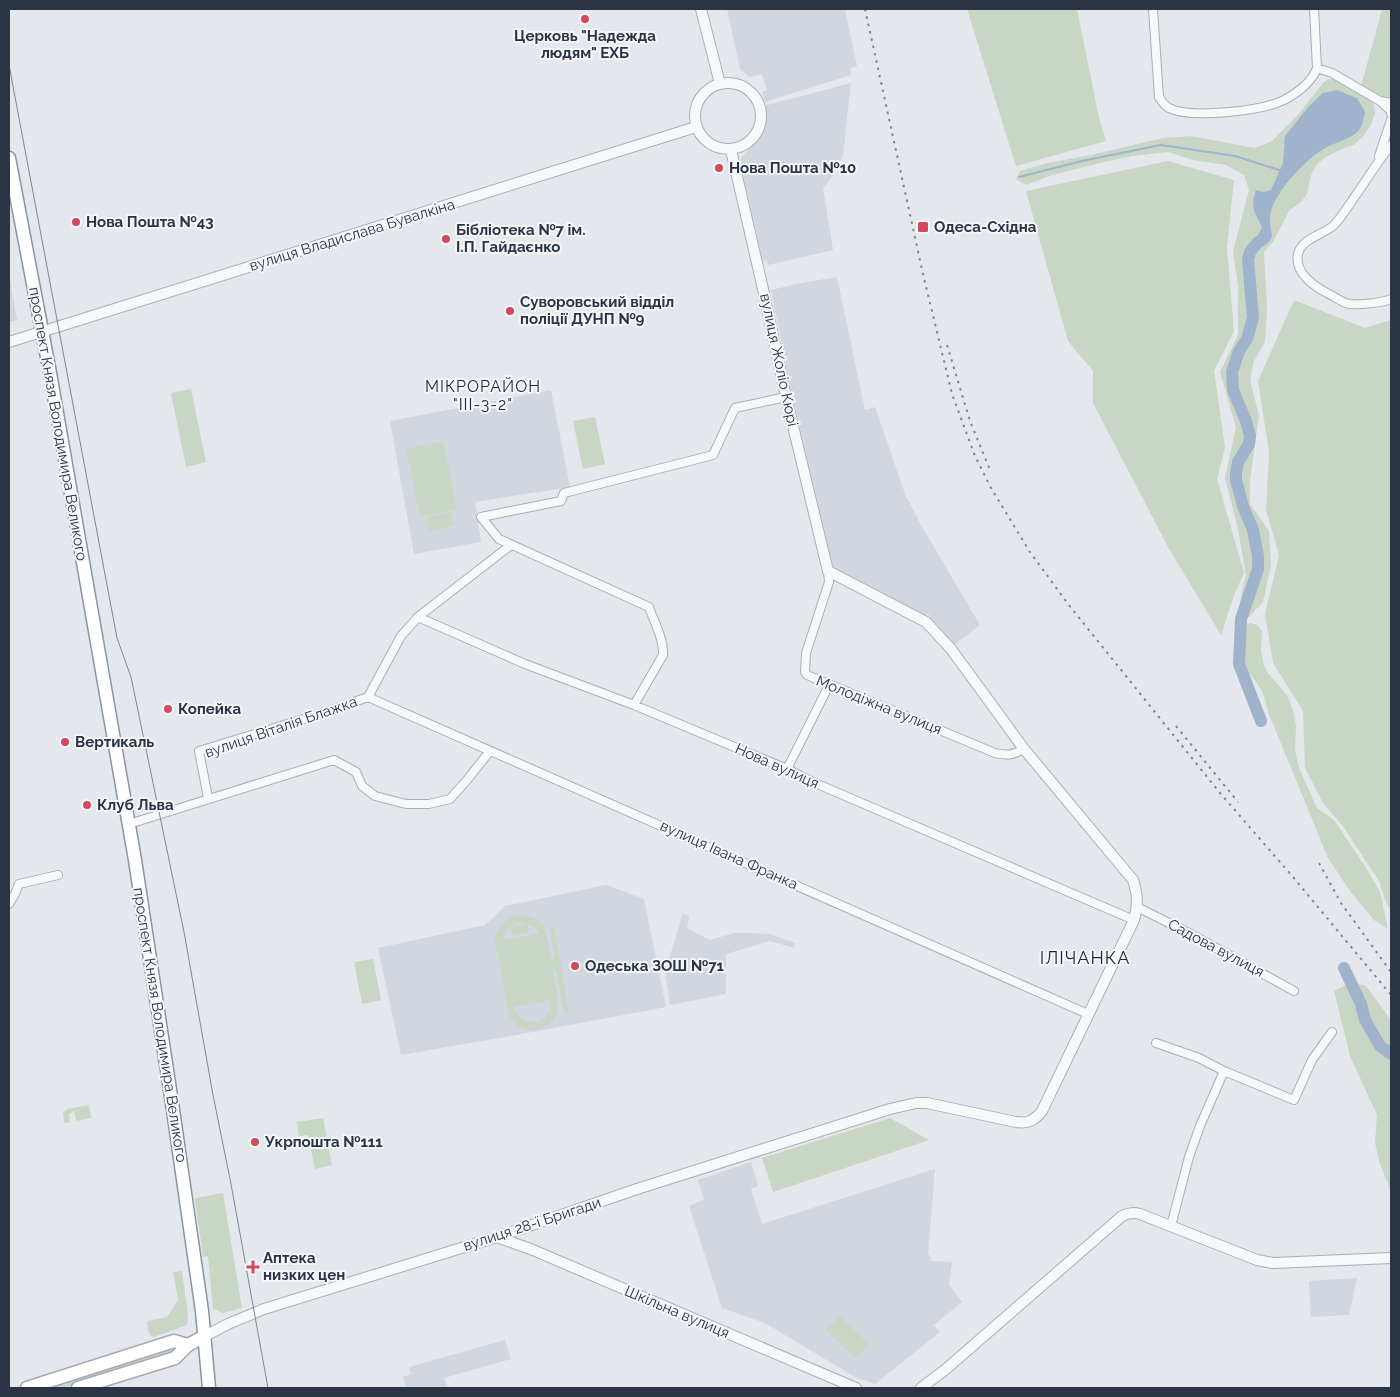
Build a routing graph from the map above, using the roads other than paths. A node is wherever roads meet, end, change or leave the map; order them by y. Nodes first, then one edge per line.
1 (701, 9) edge
2 (1153, 9) edge
3 (1314, 9) edge
4 (1316, 68) junction
5 (720, 84) junction
6 (1380, 101) junction
7 (1391, 103) edge
8 (1391, 113) edge
9 (1391, 120) edge
10 (696, 127) junction
11 (1391, 145) edge
12 (731, 150) junction
13 (9, 158) edge
14 (1377, 162) junction
15 (1391, 299) edge
16 (42, 331) junction
17 (9, 342) edge
18 (786, 397) junction
19 (511, 544) junction
20 (828, 571) junction
21 (418, 616) junction
22 (829, 685) junction
23 (368, 697) junction
24 (634, 705) junction
25 (1024, 749) junction
26 (490, 752) junction
27 (787, 769) junction
28 (208, 798) junction
29 (129, 824) junction
30 (58, 875) dead end
31 (9, 904) edge
32 (1137, 907) junction
33 (1134, 920) junction
34 (1294, 991) dead end
35 (1088, 1014) junction
36 (1332, 1032) dead end
37 (1156, 1043) dead end
38 (1224, 1071) junction
39 (1171, 1226) junction
40 (497, 1237) junction
41 (1391, 1258) edge
42 (205, 1336) junction
43 (188, 1345) junction
44 (207, 1357) junction
45 (28, 1388) edge
46 (78, 1388) edge
47 (210, 1388) edge
48 (216, 1388) edge
49 (856, 1388) edge
50 (921, 1388) edge

1 - 5 street
2 - 4 street
3 - 4 street
4 - 6 street
5 - 10 street
5 - 12 street
6 - 7 street
6 - 8 street
9 - 14 street
10 - 12 street
10 - 16 street, вулиця Владислава Бувалкіна
11 - 14 street
12 - 18 street, вулиця Жоліо Кюрі
13 - 16 main road, проспект Князя Володимира Великого
14 - 15 street
16 - 17 street, вулиця Владислава Бувалкіна
16 - 29 main road, проспект Князя Володимира Великого
18 - 19 street
18 - 20 street, вулиця Жоліо Кюрі
19 - 21 street, вулиця Віталія Блажка
19 - 24 street
20 - 22 street, Молодіжна вулиця
20 - 25 street
21 - 23 street, вулиця Віталія Блажка
21 - 24 street, Нова вулиця
22 - 25 street, Молодіжна вулиця
22 - 27 street
23 - 26 street, вулиця Івана Франка
23 - 28 street, вулиця Віталія Блажка
24 - 27 street, Нова вулиця
25 - 32 street
26 - 28 street
26 - 35 street, вулиця Івана Франка
27 - 33 street, Нова вулиця
28 - 29 street
29 - 42 main road, проспект Князя Володимира Великого
30 - 31 street
32 - 33 street
32 - 34 street, Садова вулиця
33 - 35 street
35 - 40 street, вулиця 28-ї Бригади
36 - 38 street
37 - 38 street
38 - 39 street
39 - 41 street
39 - 50 street
40 - 42 street, вулиця 28-ї Бригади
40 - 49 street, Шкільна вулиця
42 - 43 main road, вулиця 28-ї Бригади
42 - 44 main road, проспект Князя Володимира Великого
43 - 45 main road
43 - 46 main road, вулиця 28-ї Бригади
44 - 47 main road
44 - 48 main road

